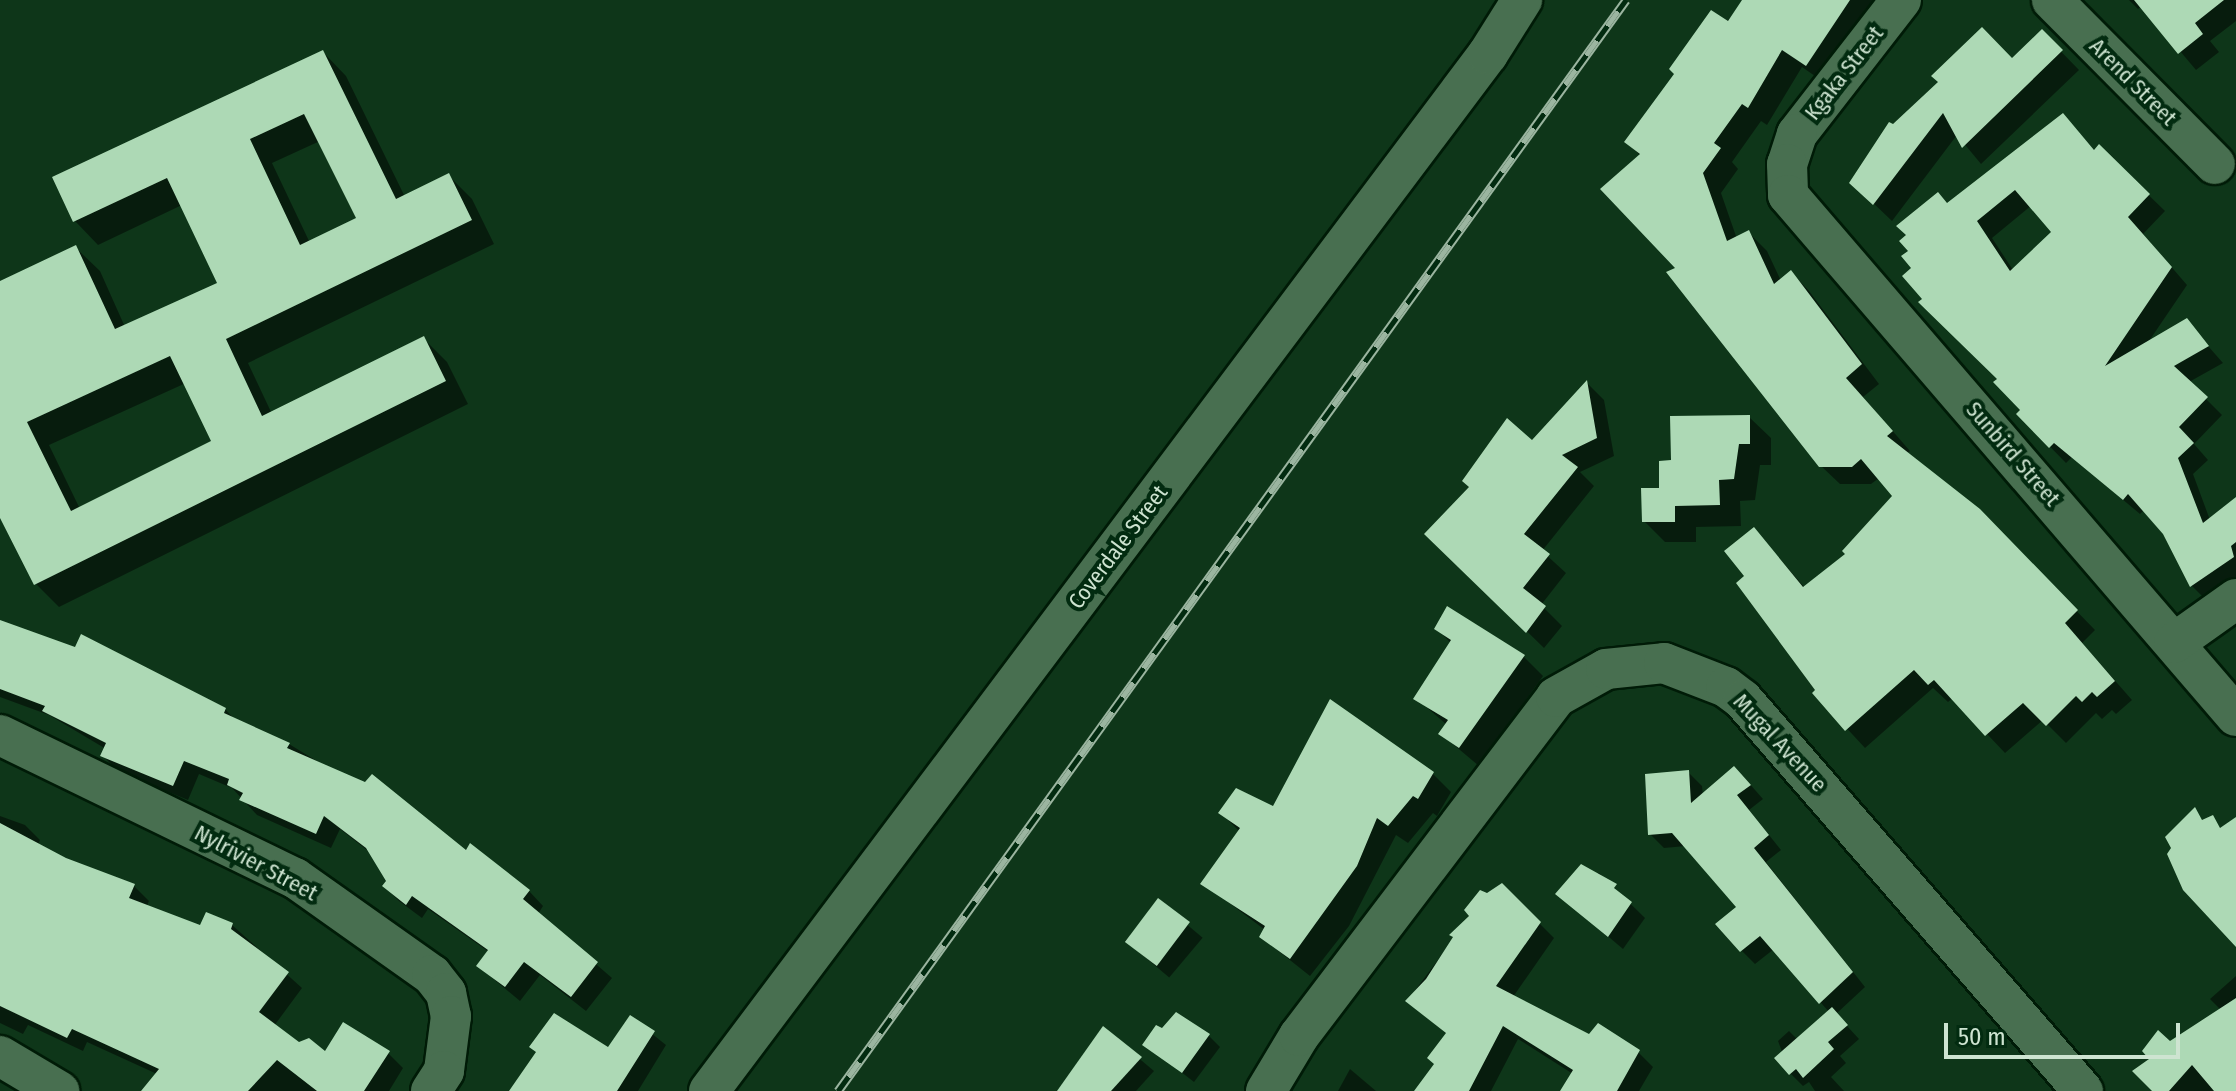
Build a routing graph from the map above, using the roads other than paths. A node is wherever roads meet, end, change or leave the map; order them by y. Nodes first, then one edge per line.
1 (1522, 0) edge
2 (1901, 0) edge
3 (2052, 0) edge
4 (2215, 164) dead end
5 (1788, 195) joint
6 (2236, 599) edge
7 (2174, 643) junction
8 (2236, 716) edge
9 (0, 735) edge
10 (0, 1056) edge
11 (59, 1091) edge
12 (431, 1091) edge
13 (709, 1091) edge
14 (1266, 1091) edge
15 (2083, 1091) edge

1 - 13 street, Coverdale Street
2 - 5 street, Kgaka Street
3 - 4 street, Arend Street
5 - 7 street, Sunbird Street
6 - 7 street
7 - 8 street, Sunbird Street
9 - 12 street, Nylrivier Street
10 - 11 street
14 - 15 street, Mugal Avenue

